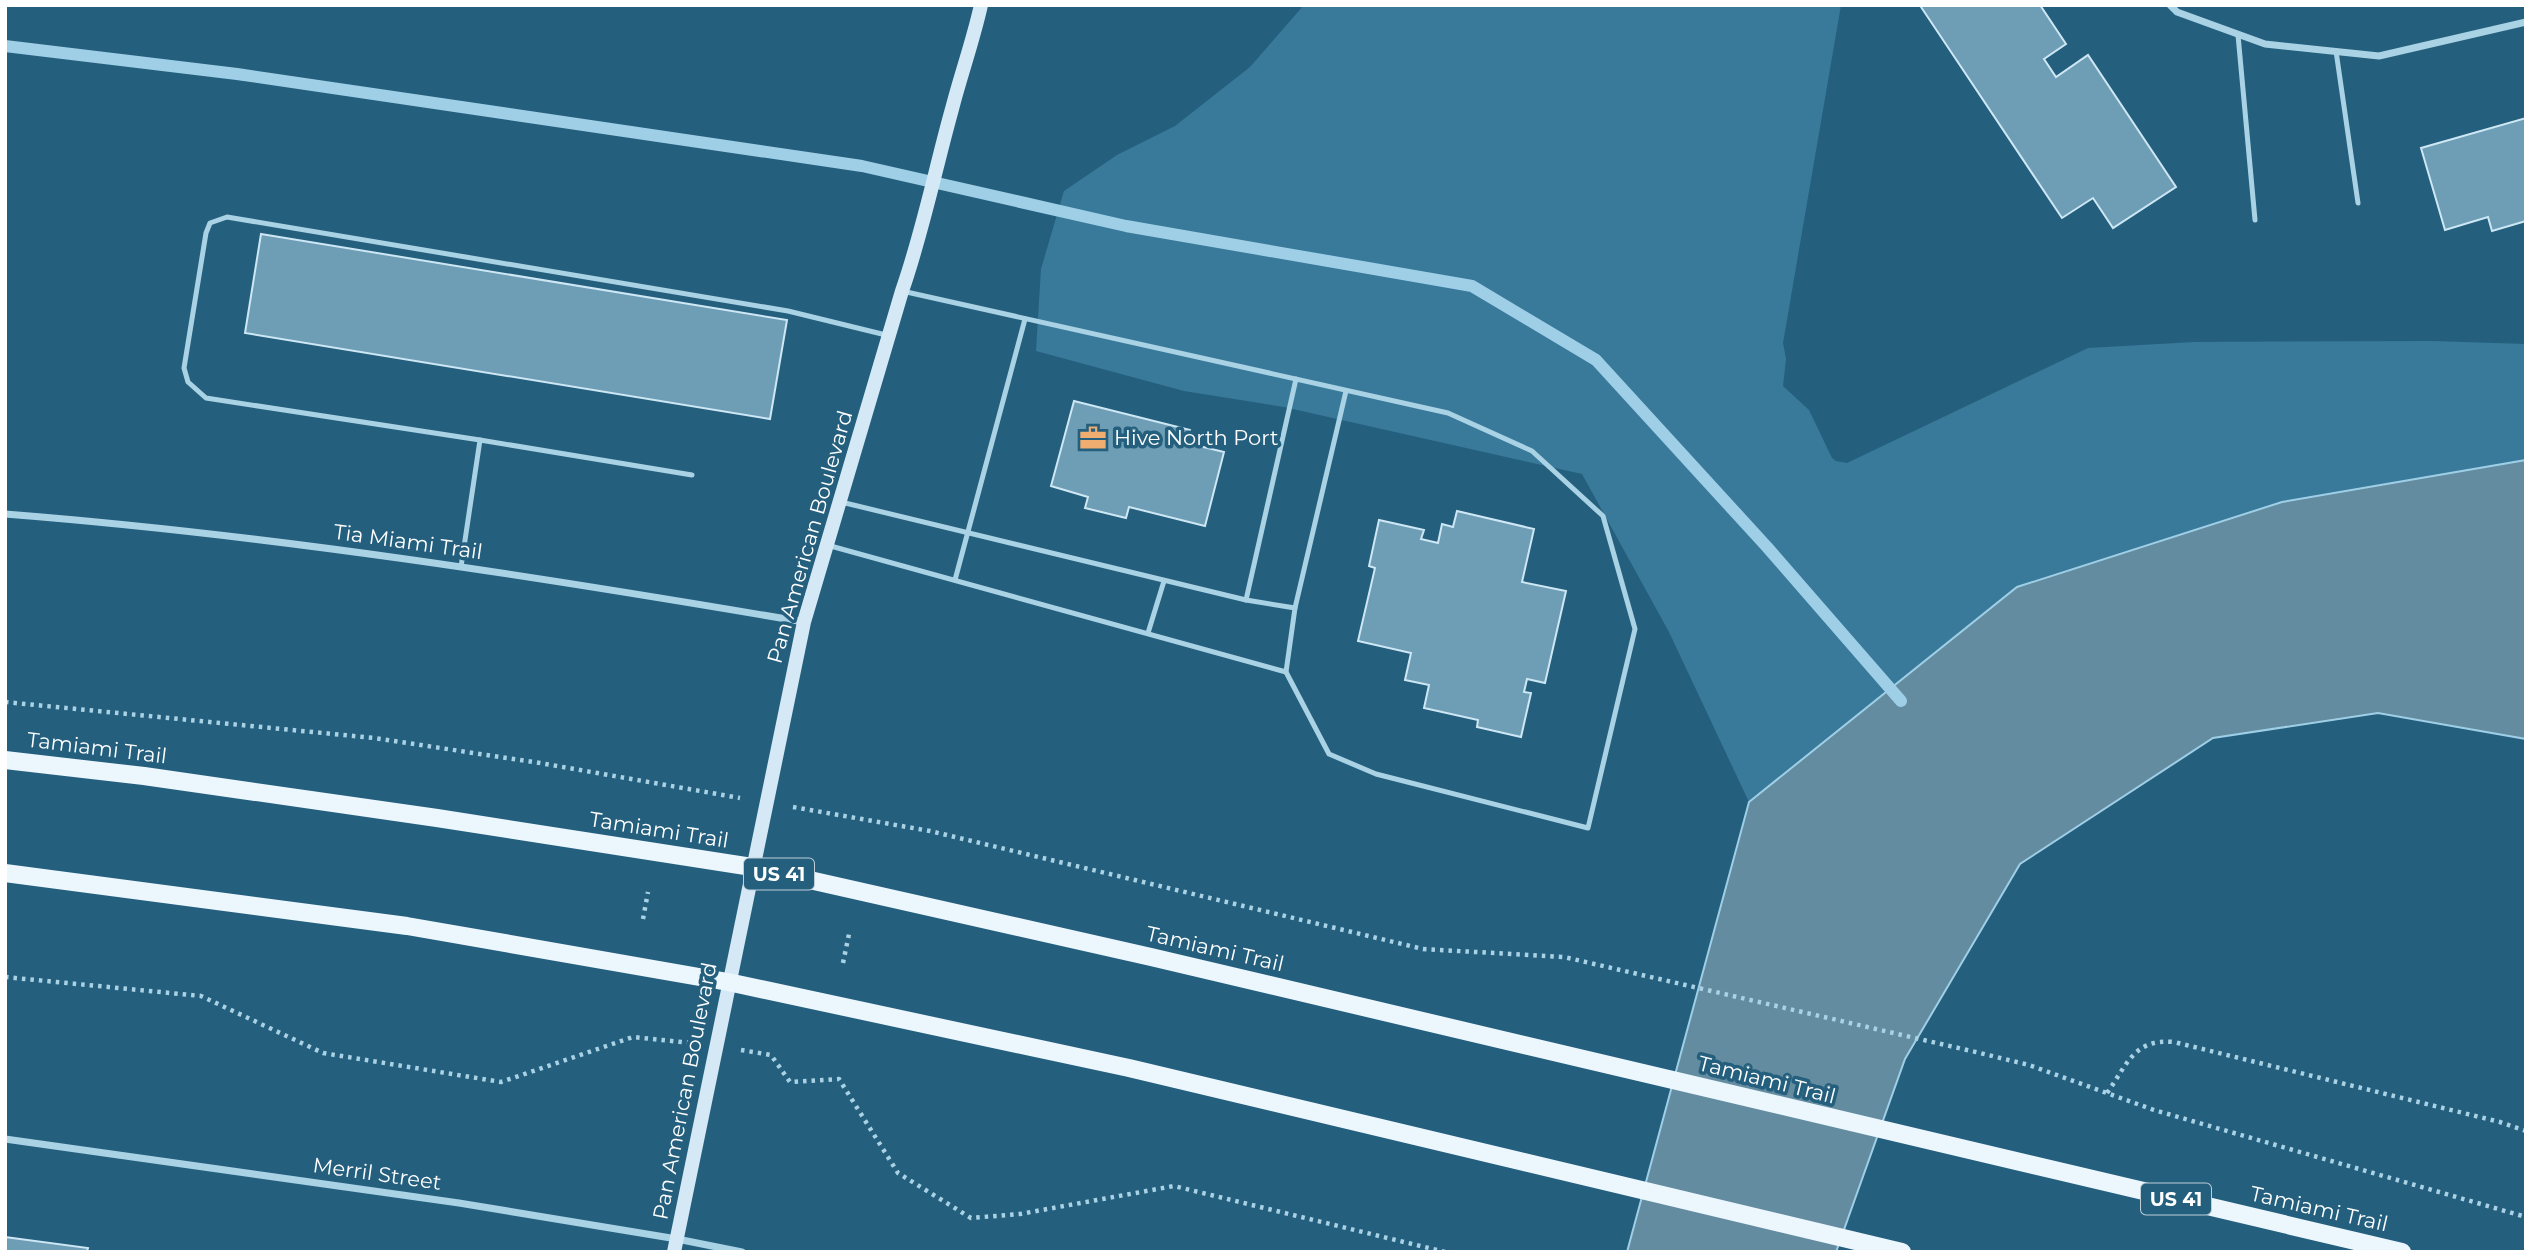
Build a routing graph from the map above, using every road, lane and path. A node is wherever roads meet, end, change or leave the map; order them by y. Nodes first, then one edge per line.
1 (981, 5) edge
2 (2170, 5) edge
3 (2526, 22) edge
4 (2238, 35) junction
5 (2336, 51) junction
6 (2358, 203) dead end
7 (2255, 220) dead end
8 (902, 291) junction
9 (1025, 319) junction
10 (889, 336) junction
11 (1296, 379) junction
12 (1346, 391) junction
13 (480, 440) junction
14 (692, 475) dead end
15 (841, 502) junction
16 (5, 514) edge
17 (968, 531) junction
18 (827, 545) junction
19 (461, 567) junction
20 (956, 580) junction
21 (1164, 581) junction
22 (1246, 600) junction
23 (1295, 608) junction
24 (804, 622) junction
25 (1148, 634) junction
26 (1286, 672) junction
27 (5, 760) edge
28 (752, 867) junction
29 (5, 873) edge
30 (648, 892) dead end
31 (643, 919) dead end
32 (849, 934) dead end
33 (1564, 957) dead end
34 (843, 962) dead end
35 (728, 982) junction
36 (2107, 1093) junction
37 (2526, 1131) edge
38 (5, 1139) edge
39 (2526, 1217) edge
40 (676, 1245) edge
41 (2348, 1245) edge
42 (742, 1252) edge
43 (1902, 1252) edge
44 (2402, 1252) edge

1 - 8 street, Pan American Boulevard
2 - 4 street
3 - 5 street
4 - 5 street
4 - 7 lane
5 - 6 lane
8 - 9 lane
8 - 10 street, Pan American Boulevard
9 - 11 lane
9 - 17 lane
10 - 13 lane
10 - 15 street, Pan American Boulevard
11 - 12 lane
11 - 22 lane
12 - 23 lane
12 - 26 lane
13 - 14 lane
13 - 19 lane
15 - 17 lane
15 - 18 street, Pan American Boulevard
16 - 19 street, Tia Miami Trail
17 - 20 lane
17 - 21 lane
18 - 20 lane
18 - 24 street, Pan American Boulevard
19 - 24 street, Tia Miami Trail
20 - 25 lane
21 - 22 lane
21 - 25 lane
22 - 23 lane
23 - 26 lane
24 - 28 street, Pan American Boulevard
25 - 26 lane
27 - 28 main road, Tamiami Trail / US 41
28 - 35 street, Pan American Boulevard
28 - 41 main road, Tamiami Trail / US 41
29 - 35 main road
30 - 31 path
32 - 34 path
33 - 36 path
35 - 40 street, Pan American Boulevard
35 - 43 main road
36 - 37 path
36 - 39 path
38 - 40 street, Merril Street
40 - 42 street, Merril Street
41 - 44 main road, Tamiami Trail / US 41

